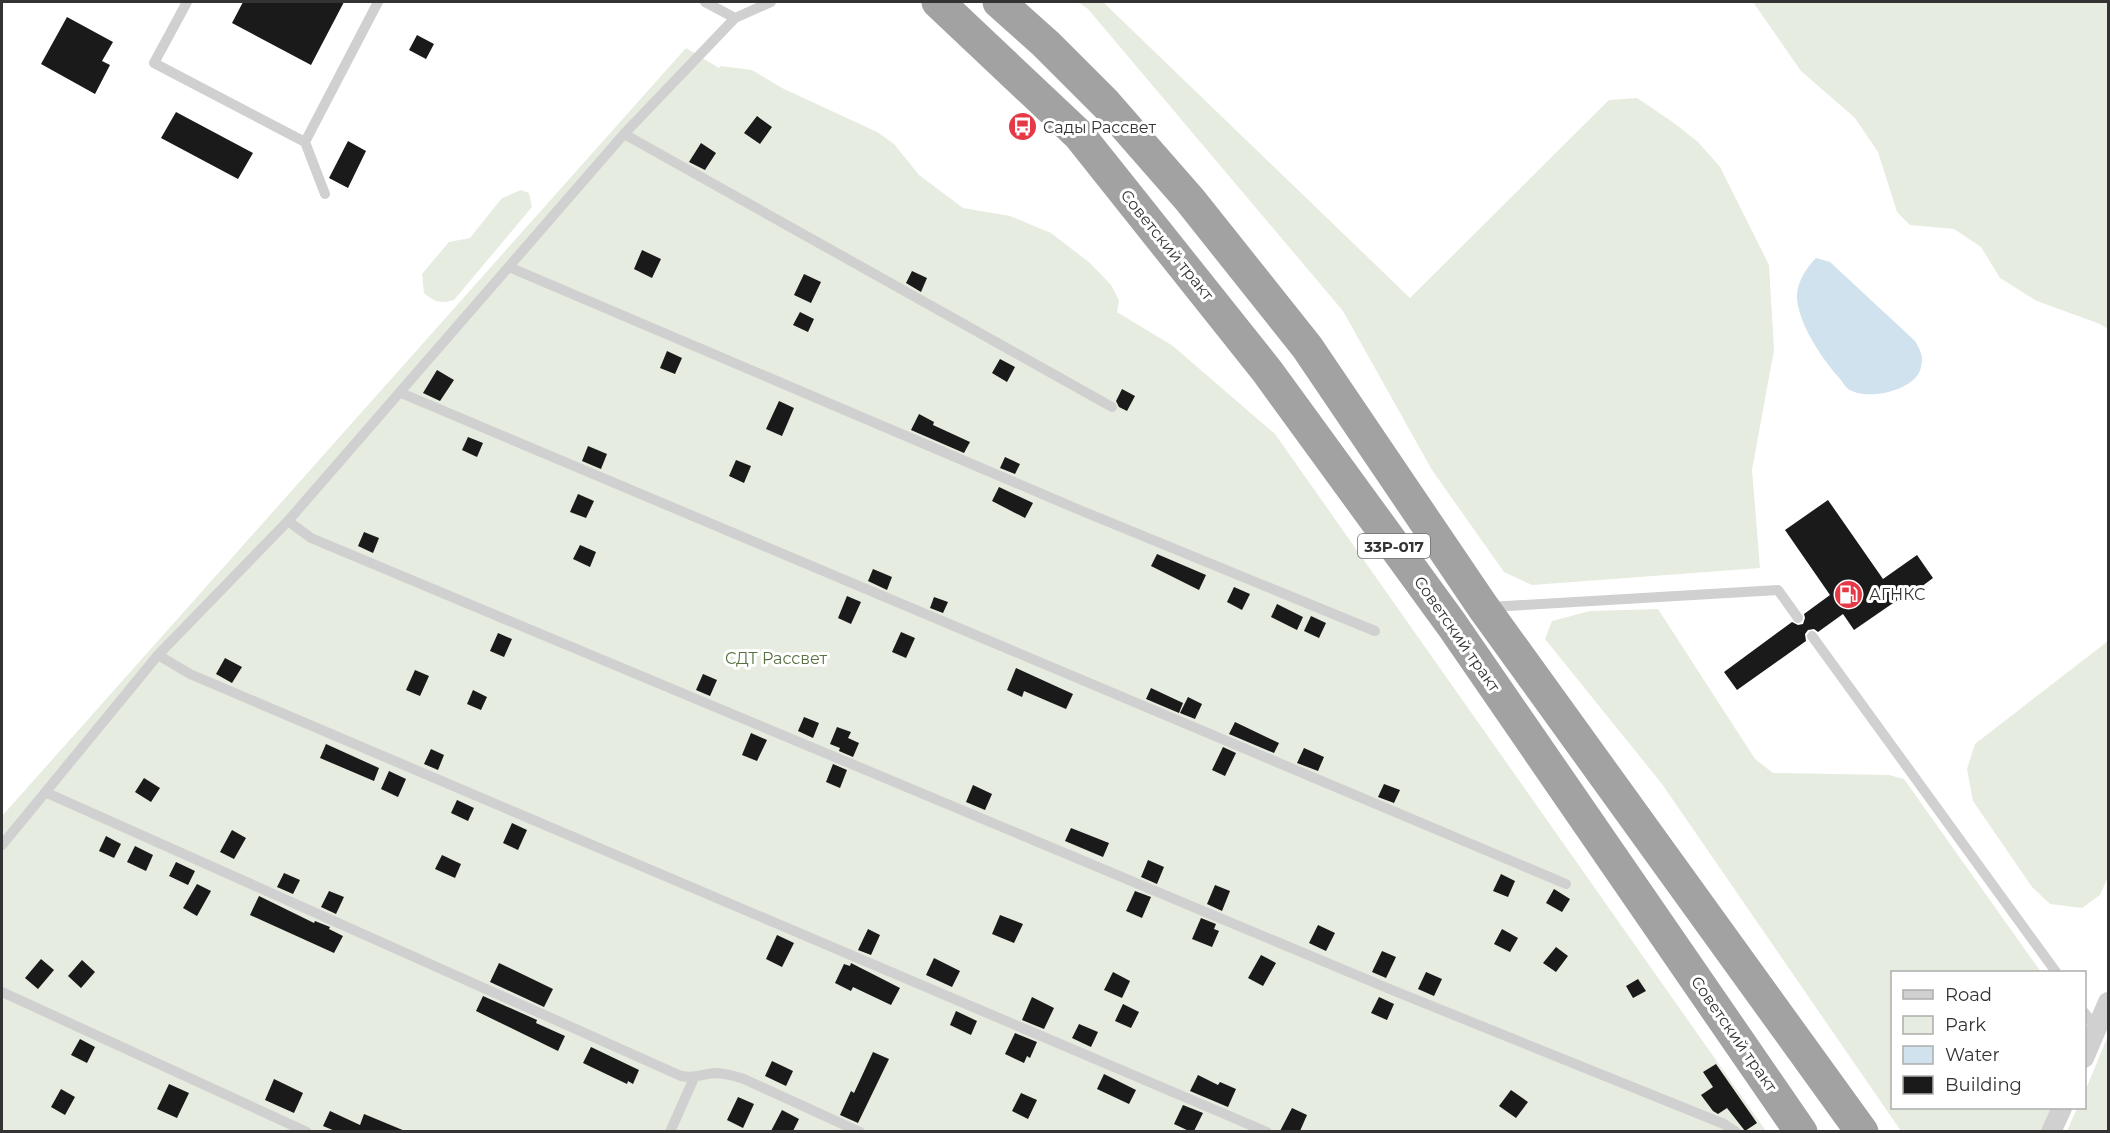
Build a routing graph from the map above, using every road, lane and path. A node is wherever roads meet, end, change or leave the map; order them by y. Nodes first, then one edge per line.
1 (187, 2) edge
2 (378, 2) edge
3 (705, 2) edge
4 (771, 2) edge
5 (938, 2) edge
6 (999, 2) edge
7 (735, 18) junction
8 (624, 134) junction
9 (305, 142) junction
10 (325, 194) dead end
11 (509, 267) junction
12 (401, 393) junction
13 (1112, 407) dead end
14 (288, 521) junction
15 (1484, 607) junction
16 (1798, 618) dead end
17 (1375, 631) dead end
18 (1812, 636) dead end
19 (158, 655) junction
20 (47, 793) junction
21 (2, 845) edge
22 (1566, 884) dead end
23 (2055, 971) edge
24 (2, 992) edge
25 (2109, 1002) edge
26 (2086, 1013) edge
27 (2097, 1029) junction
28 (2086, 1056) edge
29 (694, 1078) junction
30 (2061, 1109) edge
31 (307, 1131) edge
32 (670, 1131) edge
33 (860, 1131) edge
34 (1267, 1131) edge
35 (1736, 1131) edge
36 (1801, 1131) edge
37 (1862, 1131) edge
38 (2052, 1131) edge

1 - 9 lane
2 - 9 lane
3 - 7 lane
4 - 7 lane
5 - 36 highway, Советский тракт / 33Р-017
6 - 15 highway, 33Р-017
7 - 8 lane
8 - 11 lane
8 - 13 lane
9 - 10 lane
11 - 12 lane
11 - 17 lane
12 - 14 lane
12 - 22 lane
14 - 19 lane
14 - 35 lane
15 - 16 lane
15 - 37 highway, 33Р-017
18 - 23 lane
19 - 20 lane
19 - 34 lane
20 - 21 lane
20 - 29 lane
24 - 31 lane
25 - 27 street
26 - 27 lane
27 - 28 street
29 - 32 lane
29 - 33 lane
30 - 38 street

